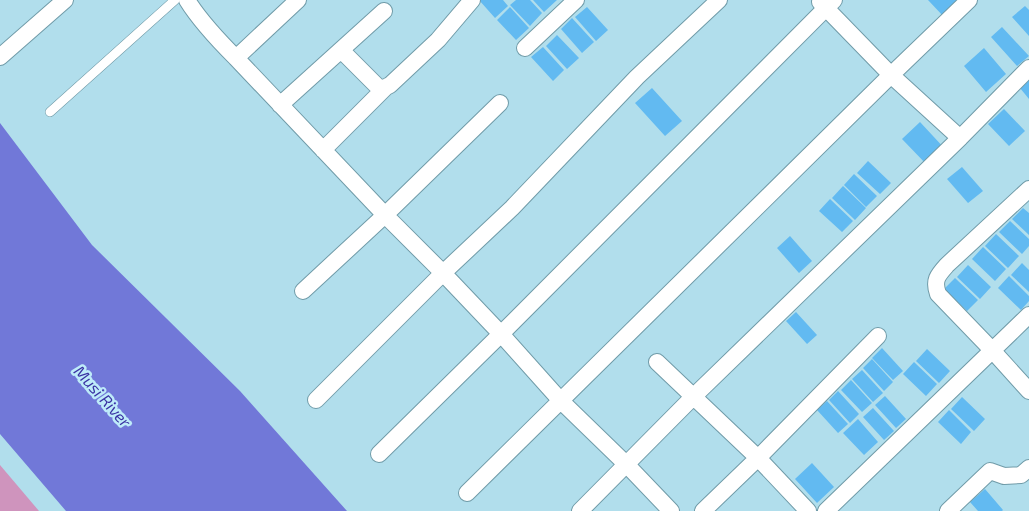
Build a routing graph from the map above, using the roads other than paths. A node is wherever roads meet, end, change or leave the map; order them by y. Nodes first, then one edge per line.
1 (65, 0) edge
2 (175, 0) edge
3 (187, 0) edge
4 (298, 0) edge
5 (472, 0) edge
6 (576, 0) edge
7 (719, 0) edge
8 (968, 0) edge
9 (826, 3) edge
10 (384, 11) dead end
11 (525, 48) dead end
12 (342, 50) junction
13 (0, 58) edge
14 (236, 58) junction
15 (1029, 68) edge
16 (891, 75) junction
17 (385, 88) junction
18 (500, 103) dead end
19 (280, 105) junction
20 (50, 112) dead end
21 (960, 138) junction
22 (323, 150) junction
23 (1029, 189) edge
24 (385, 215) junction
25 (443, 273) junction
26 (303, 291) dead end
27 (1029, 315) edge
28 (501, 334) junction
29 (878, 336) dead end
30 (992, 350) junction
31 (657, 362) dead end
32 (1029, 391) edge
33 (693, 397) junction
34 (316, 400) dead end
35 (561, 401) junction
36 (379, 454) dead end
37 (758, 458) junction
38 (627, 465) junction
39 (1029, 468) edge
40 (467, 493) dead end
41 (580, 511) edge
42 (671, 511) edge
43 (703, 511) edge
44 (808, 511) edge
45 (826, 511) edge
46 (948, 511) edge

1 - 13 street
2 - 20 lane
3 - 14 street
4 - 14 street
5 - 17 street
6 - 11 street
7 - 25 street
8 - 16 street
9 - 16 street
9 - 28 street
10 - 12 street
12 - 17 street
12 - 19 street
14 - 19 street
15 - 21 street
16 - 21 street
16 - 35 street
17 - 22 street
18 - 24 street
19 - 22 street
21 - 33 street
22 - 24 street
23 - 30 street
24 - 25 street
24 - 26 street
25 - 28 street
25 - 34 street
27 - 30 street
28 - 35 street
28 - 36 street
29 - 37 street
30 - 32 street
30 - 45 street
31 - 33 street
33 - 37 street
33 - 38 street
35 - 38 street
35 - 40 street
37 - 43 street
37 - 44 street
38 - 41 street
38 - 42 street
39 - 46 street

